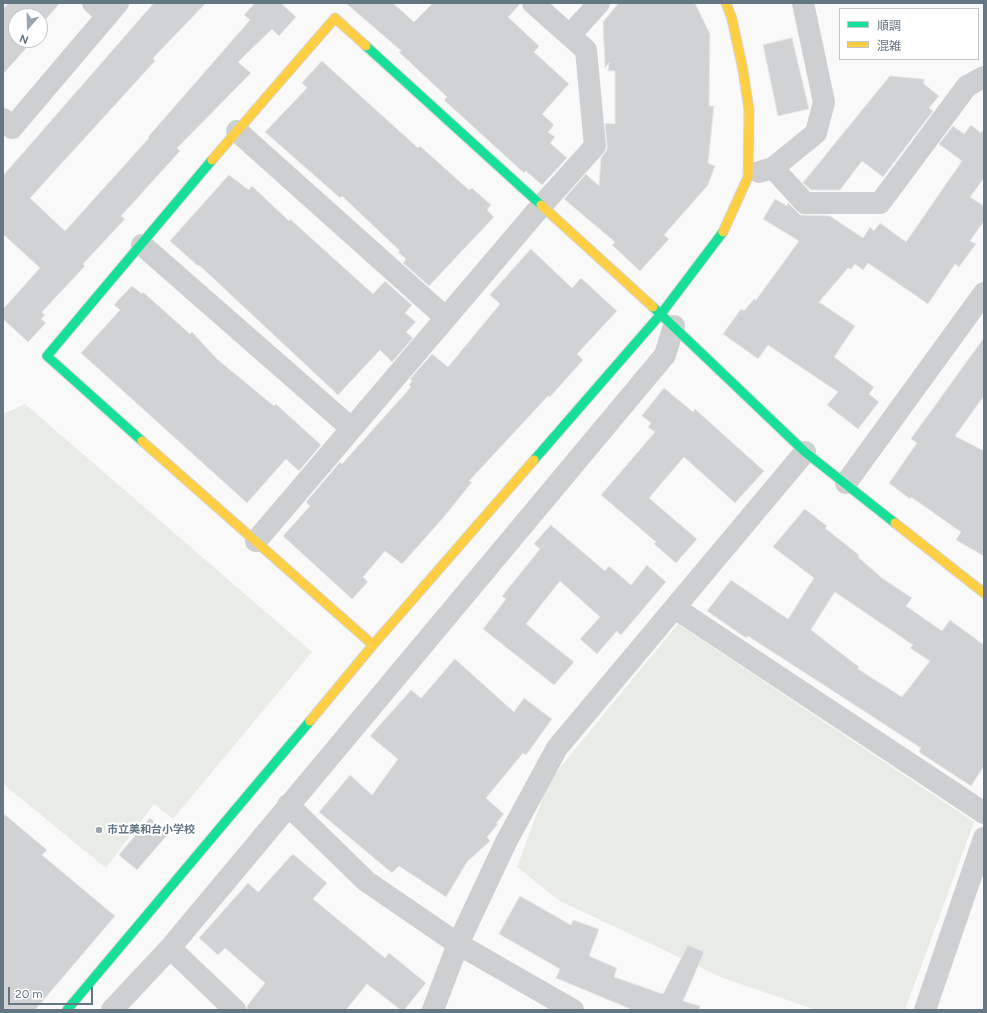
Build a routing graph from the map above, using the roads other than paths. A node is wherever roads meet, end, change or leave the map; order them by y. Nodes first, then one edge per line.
1 (533, 3) edge
2 (599, 3) edge
3 (726, 3) edge
4 (803, 3) edge
5 (106, 7) edge
6 (570, 35) junction
7 (984, 77) edge
8 (3, 119) edge
9 (237, 131) junction
10 (772, 168) junction
11 (748, 176) junction
12 (542, 205) junction
13 (142, 245) junction
14 (984, 293) edge
15 (446, 318) junction
16 (668, 320) junction
17 (351, 428) junction
18 (805, 452) junction
19 (846, 483) junction
20 (256, 541) junction
21 (984, 593) edge
22 (675, 608) junction
23 (373, 645) junction
24 (288, 805) junction
25 (984, 813) edge
26 (984, 838) edge
27 (458, 944) junction
28 (170, 948) junction
29 (67, 1010) edge
30 (112, 1010) edge
31 (235, 1010) edge
32 (433, 1010) edge
33 (573, 1010) edge
34 (926, 1010) edge

1 - 6 street
2 - 6 street
3 - 11 street
4 - 10 street
5 - 8 street
6 - 12 street
7 - 10 street
9 - 12 street
9 - 13 street
9 - 15 street
10 - 11 street
11 - 16 street
12 - 15 street
12 - 16 street
13 - 17 street
13 - 20 street
14 - 19 street
15 - 17 street
16 - 18 street
16 - 23 street
16 - 24 street
17 - 20 street
18 - 19 street
18 - 22 street
19 - 21 street
20 - 23 street
22 - 25 street
22 - 27 street
23 - 29 street
24 - 27 street
24 - 28 street
26 - 34 street
27 - 32 street
27 - 33 street
28 - 30 street
28 - 31 street

